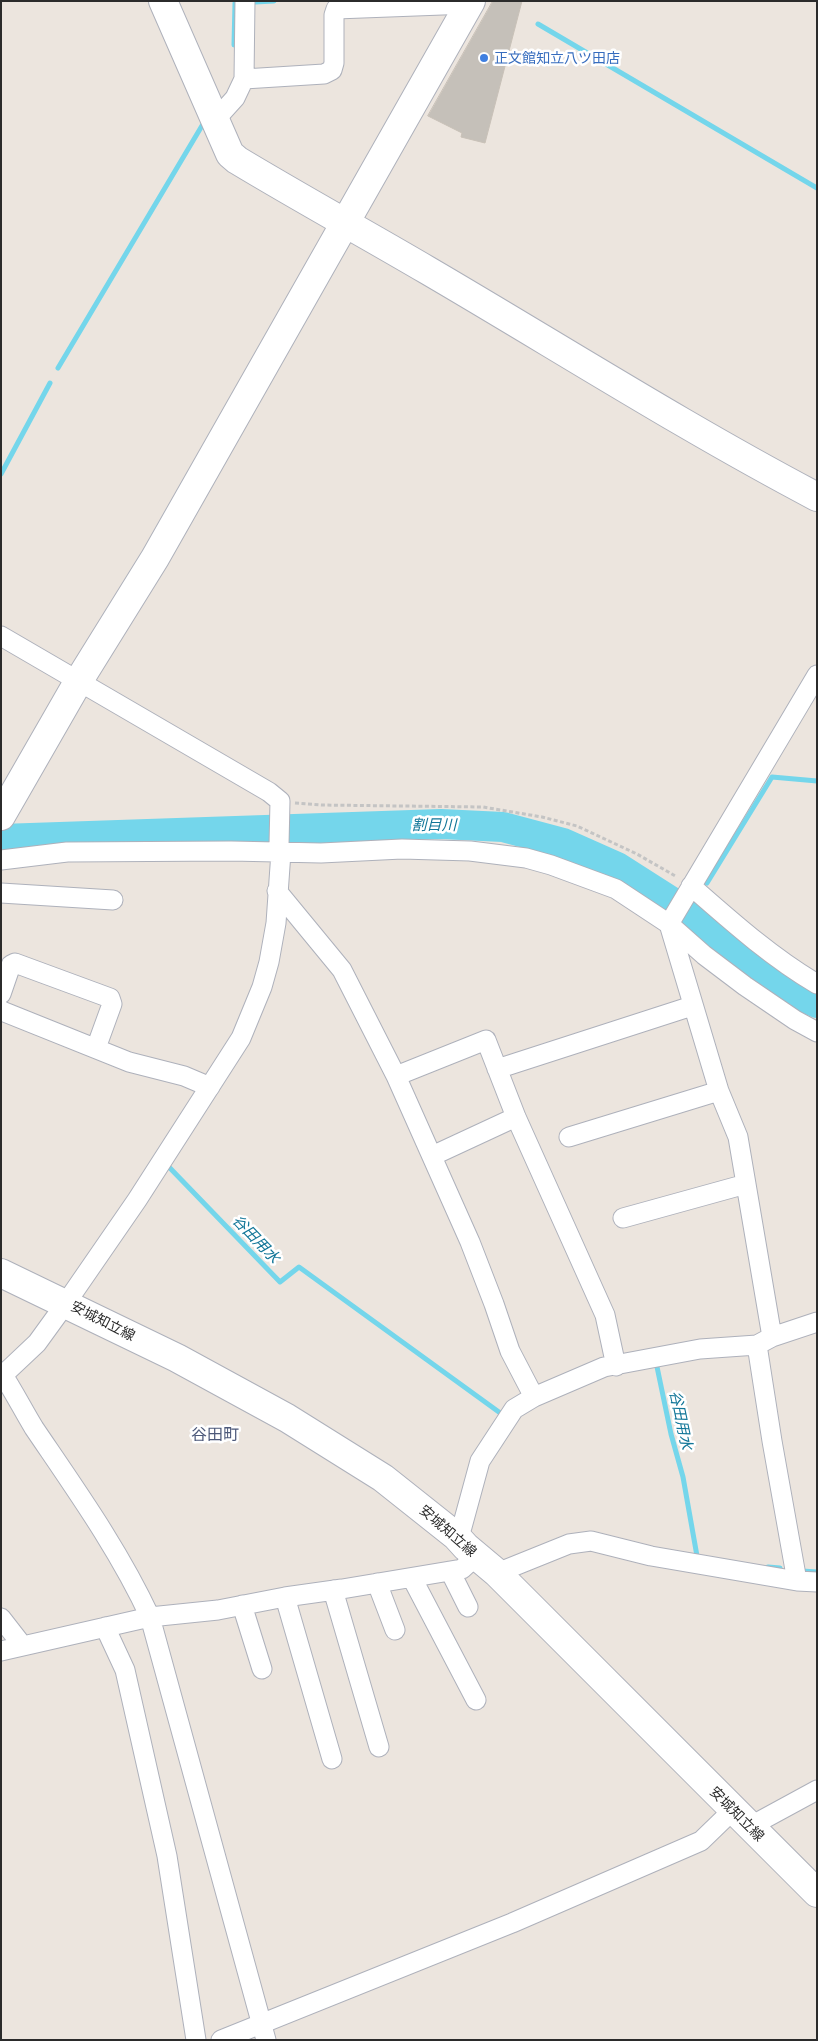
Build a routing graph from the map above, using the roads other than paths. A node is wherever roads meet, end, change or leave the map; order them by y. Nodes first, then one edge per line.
1 (163, 1) edge
2 (245, 1) edge
3 (470, 3) edge
4 (244, 79) junction
5 (216, 119) junction
6 (344, 224) junction
7 (817, 497) edge
8 (1, 636) edge
9 (817, 675) edge
10 (78, 682) junction
11 (1, 816) edge
12 (280, 848) junction
13 (1, 860) edge
14 (691, 886) junction
15 (277, 891) junction
16 (1, 893) edge
17 (113, 900) dead end
18 (669, 924) junction
19 (817, 984) edge
20 (1, 994) edge
21 (692, 1006) junction
22 (1, 1010) edge
23 (817, 1032) edge
24 (96, 1048) junction
25 (498, 1069) junction
26 (396, 1076) junction
27 (210, 1087) junction
28 (719, 1091) junction
29 (516, 1117) junction
30 (569, 1137) dead end
31 (432, 1156) junction
32 (746, 1184) junction
33 (623, 1218) dead end
34 (1, 1273) edge
35 (66, 1303) junction
36 (817, 1322) edge
37 (764, 1341) junction
38 (616, 1366) junction
39 (3, 1380) edge
40 (534, 1397) junction
41 (456, 1536) junction
42 (476, 1556) junction
43 (450, 1571) junction
44 (497, 1573) junction
45 (412, 1578) junction
46 (797, 1581) junction
47 (817, 1582) edge
48 (377, 1583) junction
49 (333, 1590) junction
50 (285, 1597) junction
51 (242, 1605) junction
52 (468, 1607) dead end
53 (150, 1617) junction
54 (1, 1618) edge
55 (105, 1628) junction
56 (395, 1630) dead end
57 (22, 1645) junction
58 (1, 1651) edge
59 (262, 1669) dead end
60 (476, 1700) dead end
61 (378, 1747) dead end
62 (332, 1759) dead end
63 (817, 1790) edge
64 (741, 1818) junction
65 (817, 1893) edge
66 (264, 2031) edge
67 (196, 2040) edge
68 (221, 2040) edge

1 - 5 street
2 - 4 street
3 - 4 street
3 - 6 street
4 - 5 street
5 - 6 street
6 - 7 street
6 - 10 street
8 - 10 street
9 - 14 street
10 - 11 street
10 - 12 street
12 - 13 street
12 - 15 street
12 - 18 street
14 - 18 street
14 - 19 street
15 - 26 street
15 - 27 street
16 - 17 street
18 - 21 street
18 - 23 street
20 - 24 street
21 - 25 street
21 - 28 street
22 - 24 street
24 - 27 street
25 - 26 street
25 - 29 street
26 - 31 street
27 - 35 street
28 - 30 street
28 - 32 street
29 - 31 street
29 - 38 street
31 - 40 street
32 - 33 street
32 - 37 street
34 - 35 street, 安城知立線
35 - 39 street
35 - 41 street, 安城知立線
36 - 37 street
37 - 38 street
37 - 46 street
38 - 40 street
39 - 53 street
40 - 41 street
41 - 42 street, 安城知立線
42 - 43 street
42 - 44 street, 安城知立線
43 - 45 street
43 - 52 street
44 - 46 street
44 - 64 street, 安城知立線
45 - 48 street
45 - 60 street
46 - 47 street
48 - 49 street
48 - 56 street
49 - 50 street
49 - 61 street
50 - 51 street
50 - 62 street
51 - 53 street
51 - 59 street
53 - 55 street
53 - 66 street
54 - 57 street
55 - 57 street
55 - 67 street
57 - 58 street
63 - 64 street
64 - 65 street, 安城知立線
64 - 66 street
66 - 68 street

